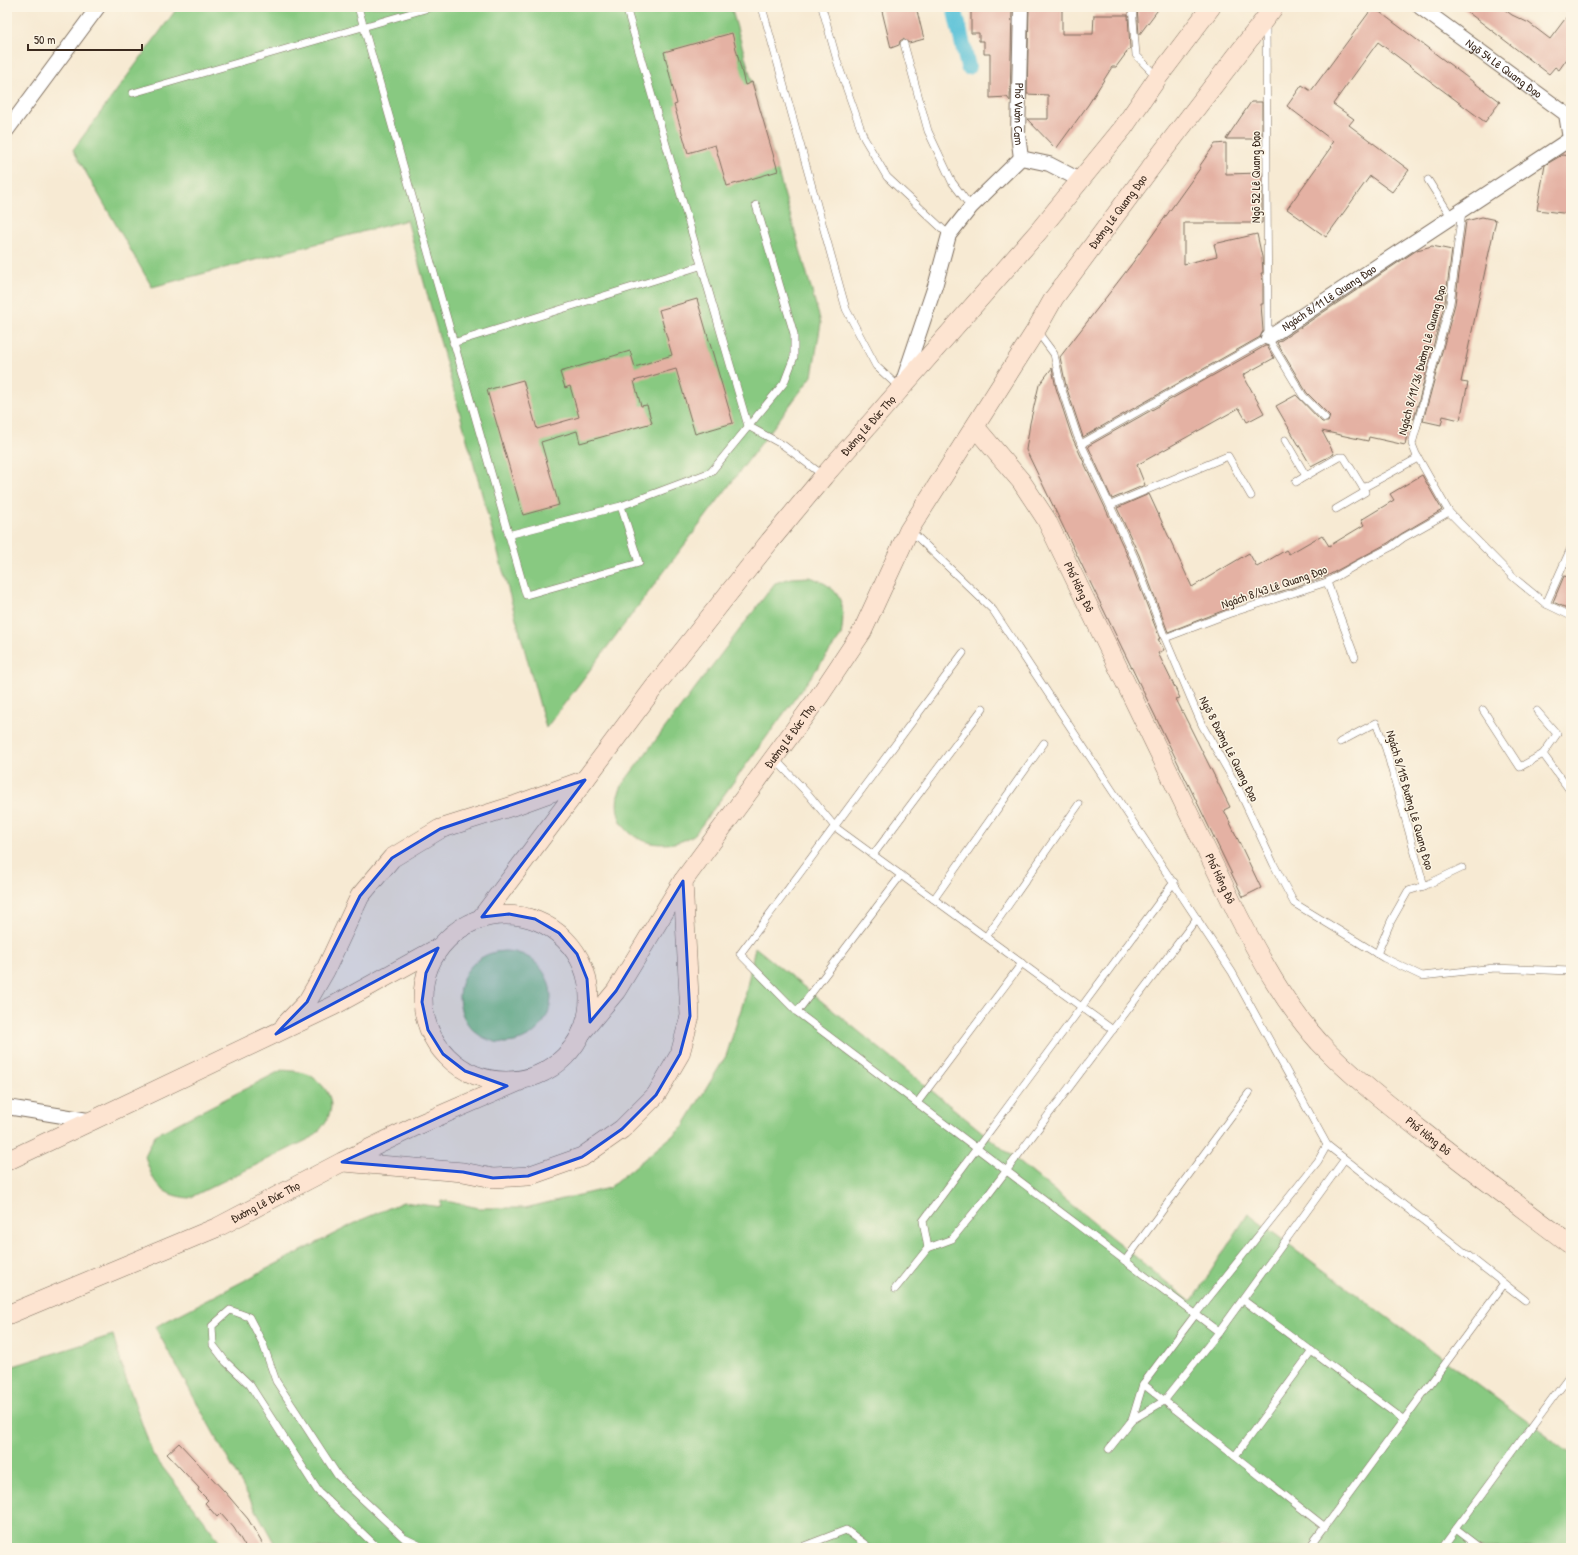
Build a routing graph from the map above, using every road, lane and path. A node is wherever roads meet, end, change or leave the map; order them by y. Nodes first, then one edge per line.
1 (98, 7) edge
2 (358, 7) edge
3 (432, 7) edge
4 (626, 7) edge
5 (762, 7) edge
6 (822, 7) edge
7 (1021, 7) edge
8 (1132, 7) edge
9 (1211, 7) edge
10 (1420, 7) edge
11 (1270, 12) edge
12 (363, 26) junction
13 (904, 44) dead end
14 (1158, 77) junction
15 (133, 93) dead end
16 (1569, 112) edge
17 (7, 130) edge
18 (1570, 139) edge
19 (1021, 158) junction
20 (1080, 180) junction
21 (1428, 180) dead end
22 (756, 205) dead end
23 (971, 207) junction
24 (1457, 214) junction
25 (949, 235) junction
26 (700, 266) junction
27 (1036, 330) junction
28 (1268, 338) junction
29 (453, 343) junction
30 (900, 388) junction
31 (1325, 418) dead end
32 (748, 426) junction
33 (976, 426) junction
34 (1285, 440) dead end
35 (1081, 444) junction
36 (1418, 458) junction
37 (824, 476) junction
38 (1306, 476) junction
39 (1296, 482) dead end
40 (1363, 488) junction
41 (1252, 496) dead end
42 (1111, 505) junction
43 (621, 506) junction
44 (1336, 509) dead end
45 (1449, 512) junction
46 (909, 530) junction
47 (508, 535) junction
48 (1571, 548) edge
49 (1327, 582) junction
50 (1546, 604) junction
51 (1571, 616) edge
52 (1165, 638) junction
53 (963, 654) dead end
54 (1355, 657) dead end
55 (984, 708) dead end
56 (1483, 710) dead end
57 (1537, 711) dead end
58 (1340, 742) dead end
59 (1044, 743) dead end
60 (1543, 754) junction
61 (773, 758) junction
62 (584, 780) junction
63 (1571, 792) edge
64 (1079, 804) dead end
65 (835, 827) junction
66 (873, 855) junction
67 (1462, 868) dead end
68 (901, 875) junction
69 (683, 881) junction
70 (1174, 882) junction
71 (1424, 886) junction
72 (934, 899) junction
73 (482, 917) junction
74 (1197, 918) junction
75 (986, 937) junction
76 (438, 948) junction
77 (1377, 954) junction
78 (1022, 964) junction
79 (1571, 971) edge
80 (1081, 1007) junction
81 (797, 1012) junction
82 (1113, 1030) junction
83 (582, 1032) junction
84 (276, 1034) junction
85 (520, 1081) junction
86 (1249, 1093) dead end
87 (917, 1103) junction
88 (7, 1107) edge
89 (94, 1121) junction
90 (1327, 1145) junction
91 (977, 1149) junction
92 (1344, 1160) junction
93 (7, 1161) edge
94 (342, 1162) junction
95 (1007, 1172) junction
96 (1571, 1245) edge
97 (928, 1248) junction
98 (1125, 1261) junction
99 (1504, 1284) junction
100 (895, 1289) dead end
101 (1243, 1300) junction
102 (1525, 1300) dead end
103 (7, 1315) edge
104 (1195, 1315) junction
105 (1219, 1332) junction
106 (1312, 1352) junction
107 (1571, 1373) edge
108 (1143, 1384) junction
109 (1164, 1401) junction
110 (1132, 1420) junction
111 (1404, 1420) junction
112 (1109, 1449) dead end
113 (1235, 1456) junction
114 (1325, 1526) junction
115 (1456, 1529) junction
116 (378, 1548) edge
117 (425, 1548) edge
118 (799, 1548) edge
119 (870, 1548) edge
120 (1309, 1548) edge
121 (1442, 1548) edge
122 (1481, 1548) edge

1 - 17 street
2 - 12 lane
3 - 12 lane
4 - 26 lane
5 - 30 lane
6 - 25 lane
7 - 19 street, Phố Vườn Cam
8 - 14 lane
9 - 14 main road
10 - 16 street, Ngõ 54 Lê Quang Đạo
11 - 27 main road, Đường Lê Quang Đạo
11 - 28 lane, Ngõ 52 Lê Quang Đạo
12 - 15 lane
12 - 29 lane
13 - 23 lane
14 - 20 main road
16 - 18 street, Ngõ 54 Lê Quang Đạo
18 - 24 street, Ngách 8/11 Lê Quang Đạo
19 - 20 street, Phố Vườn Cam
19 - 23 street
20 - 30 main road
21 - 24 lane
22 - 32 lane
23 - 25 street
24 - 28 street, Ngách 8/11 Lê Quang Đạo
24 - 36 lane, Ngách 8/11/36 Đường Lê Quang Đạo
25 - 30 street
26 - 29 lane
26 - 32 lane
27 - 33 main road, Đường Lê Quang Đạo
27 - 35 lane, Ngõ 8 Đường Lê Quang Đạo
28 - 31 lane
28 - 35 lane, Ngách 8/11 Lê Quang Đạo
29 - 47 lane
30 - 37 main road, Đường Lê Đức Thọ
32 - 37 lane
32 - 43 lane
33 - 46 main road, Đường Lê Đức Thọ
33 - 96 main road, Phố Hồng Đô
34 - 38 lane
35 - 42 lane, Ngõ 8 Đường Lê Quang Đạo
36 - 40 lane
36 - 45 lane, Ngách 8/11/36 Đường Lê Quang Đạo
37 - 62 main road, Đường Lê Đức Thọ
38 - 39 lane
38 - 40 lane
40 - 44 lane
41 - 42 lane
42 - 52 lane, Ngõ 8 Đường Lê Quang Đạo
43 - 47 lane
43 - 47 lane
45 - 49 lane, Ngách 8/43 Lê Quang Đạo
45 - 50 lane, Ngách 8/11/36 Đường Lê Quang Đạo
46 - 61 main road, Đường Lê Đức Thọ
46 - 70 lane
48 - 50 lane
49 - 52 lane, Ngách 8/43 Lê Quang Đạo
49 - 54 lane
50 - 51 lane, Ngách 8/11/36 Đường Lê Quang Đạo
52 - 77 lane, Ngõ 8 Đường Lê Quang Đạo
53 - 65 lane
55 - 66 lane
56 - 60 lane
57 - 60 lane
58 - 71 lane, Ngách 8/115 Đường Lê Quang Đạo
59 - 72 lane
60 - 63 lane
61 - 65 lane
61 - 69 main road, Đường Lê Đức Thọ
62 - 73 main road, Đường Lê Đức Thọ
62 - 84 main road
64 - 75 lane
65 - 66 lane
65 - 81 lane
66 - 68 lane
67 - 71 lane
68 - 72 lane
68 - 81 lane
69 - 83 main road, Đường Lê Đức Thọ
69 - 94 main road
70 - 74 lane
70 - 80 lane
71 - 77 lane, Ngách 8/115 Đường Lê Quang Đạo
72 - 75 lane
73 - 76 main road
73 - 83 main road
74 - 82 lane
74 - 90 lane
75 - 78 lane
76 - 84 main road
76 - 85 main road
77 - 79 lane, Ngõ 8 Đường Lê Quang Đạo
78 - 80 lane
78 - 87 lane
80 - 82 lane
80 - 91 lane
81 - 87 lane
82 - 95 lane
83 - 85 main road
84 - 89 main road
85 - 94 main road, Đường Lê Đức Thọ
86 - 98 lane
87 - 91 lane
88 - 89 street
89 - 93 main road
90 - 92 lane
90 - 104 lane
91 - 95 lane
91 - 97 lane
92 - 99 lane
92 - 101 lane
94 - 103 main road, Đường Lê Đức Thọ
95 - 97 lane
95 - 98 lane
97 - 100 lane
98 - 104 lane
99 - 102 lane
99 - 111 lane
101 - 105 lane
101 - 106 lane
104 - 105 lane
104 - 108 lane
105 - 109 lane
106 - 111 lane
106 - 113 lane
107 - 115 lane
108 - 109 lane
108 - 110 lane
109 - 110 lane
109 - 113 lane
110 - 112 lane
111 - 114 lane
113 - 114 lane
114 - 120 lane
115 - 121 lane
115 - 122 lane
116 - 117 lane
118 - 119 lane

